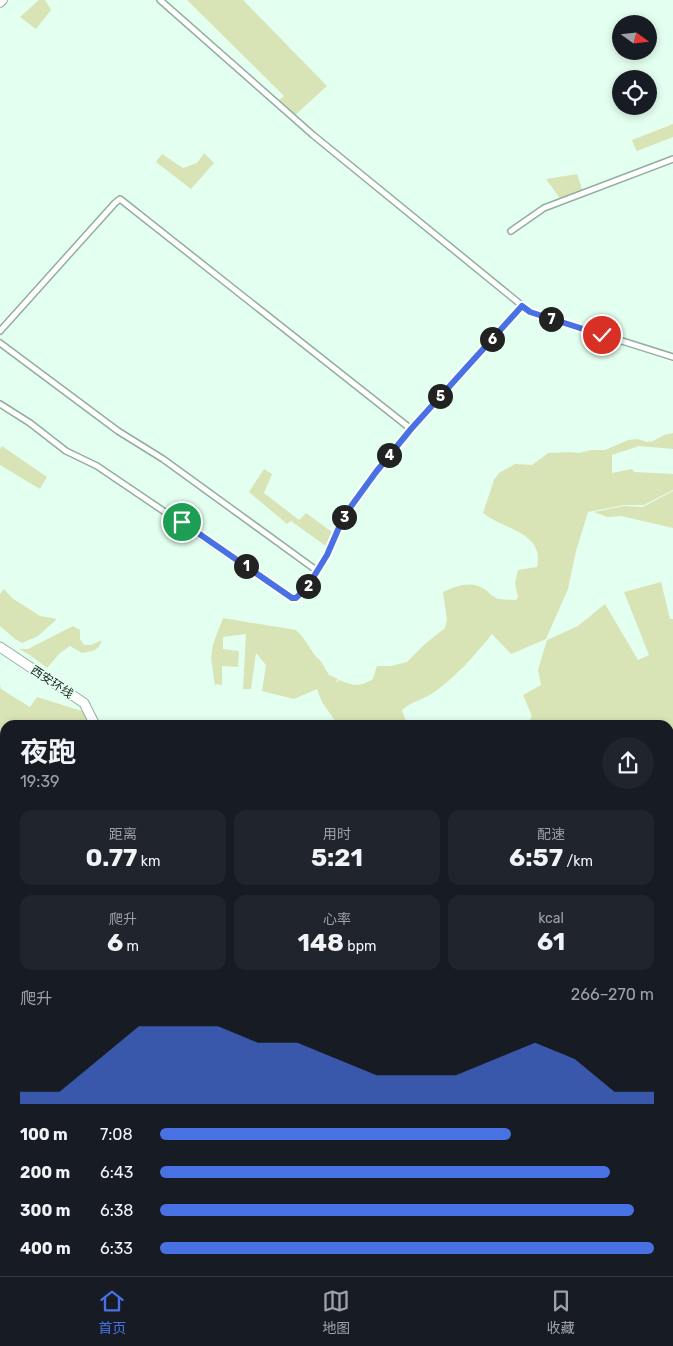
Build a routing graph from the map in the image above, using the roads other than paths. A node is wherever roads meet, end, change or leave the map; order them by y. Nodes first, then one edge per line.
1 (3, 0) edge
2 (160, 0) edge
3 (0, 3) edge
4 (673, 159) edge
5 (511, 231) dead end
6 (522, 306) junction
7 (0, 331) edge
8 (0, 343) edge
9 (673, 357) edge
10 (0, 404) edge
11 (411, 429) junction
12 (316, 570) junction
13 (0, 647) edge
14 (92, 720) edge

1 - 3 street
2 - 6 street
4 - 5 street
6 - 9 street
6 - 11 street
7 - 11 street
8 - 12 street
10 - 12 street
11 - 12 street
13 - 14 main road, 西安环线

